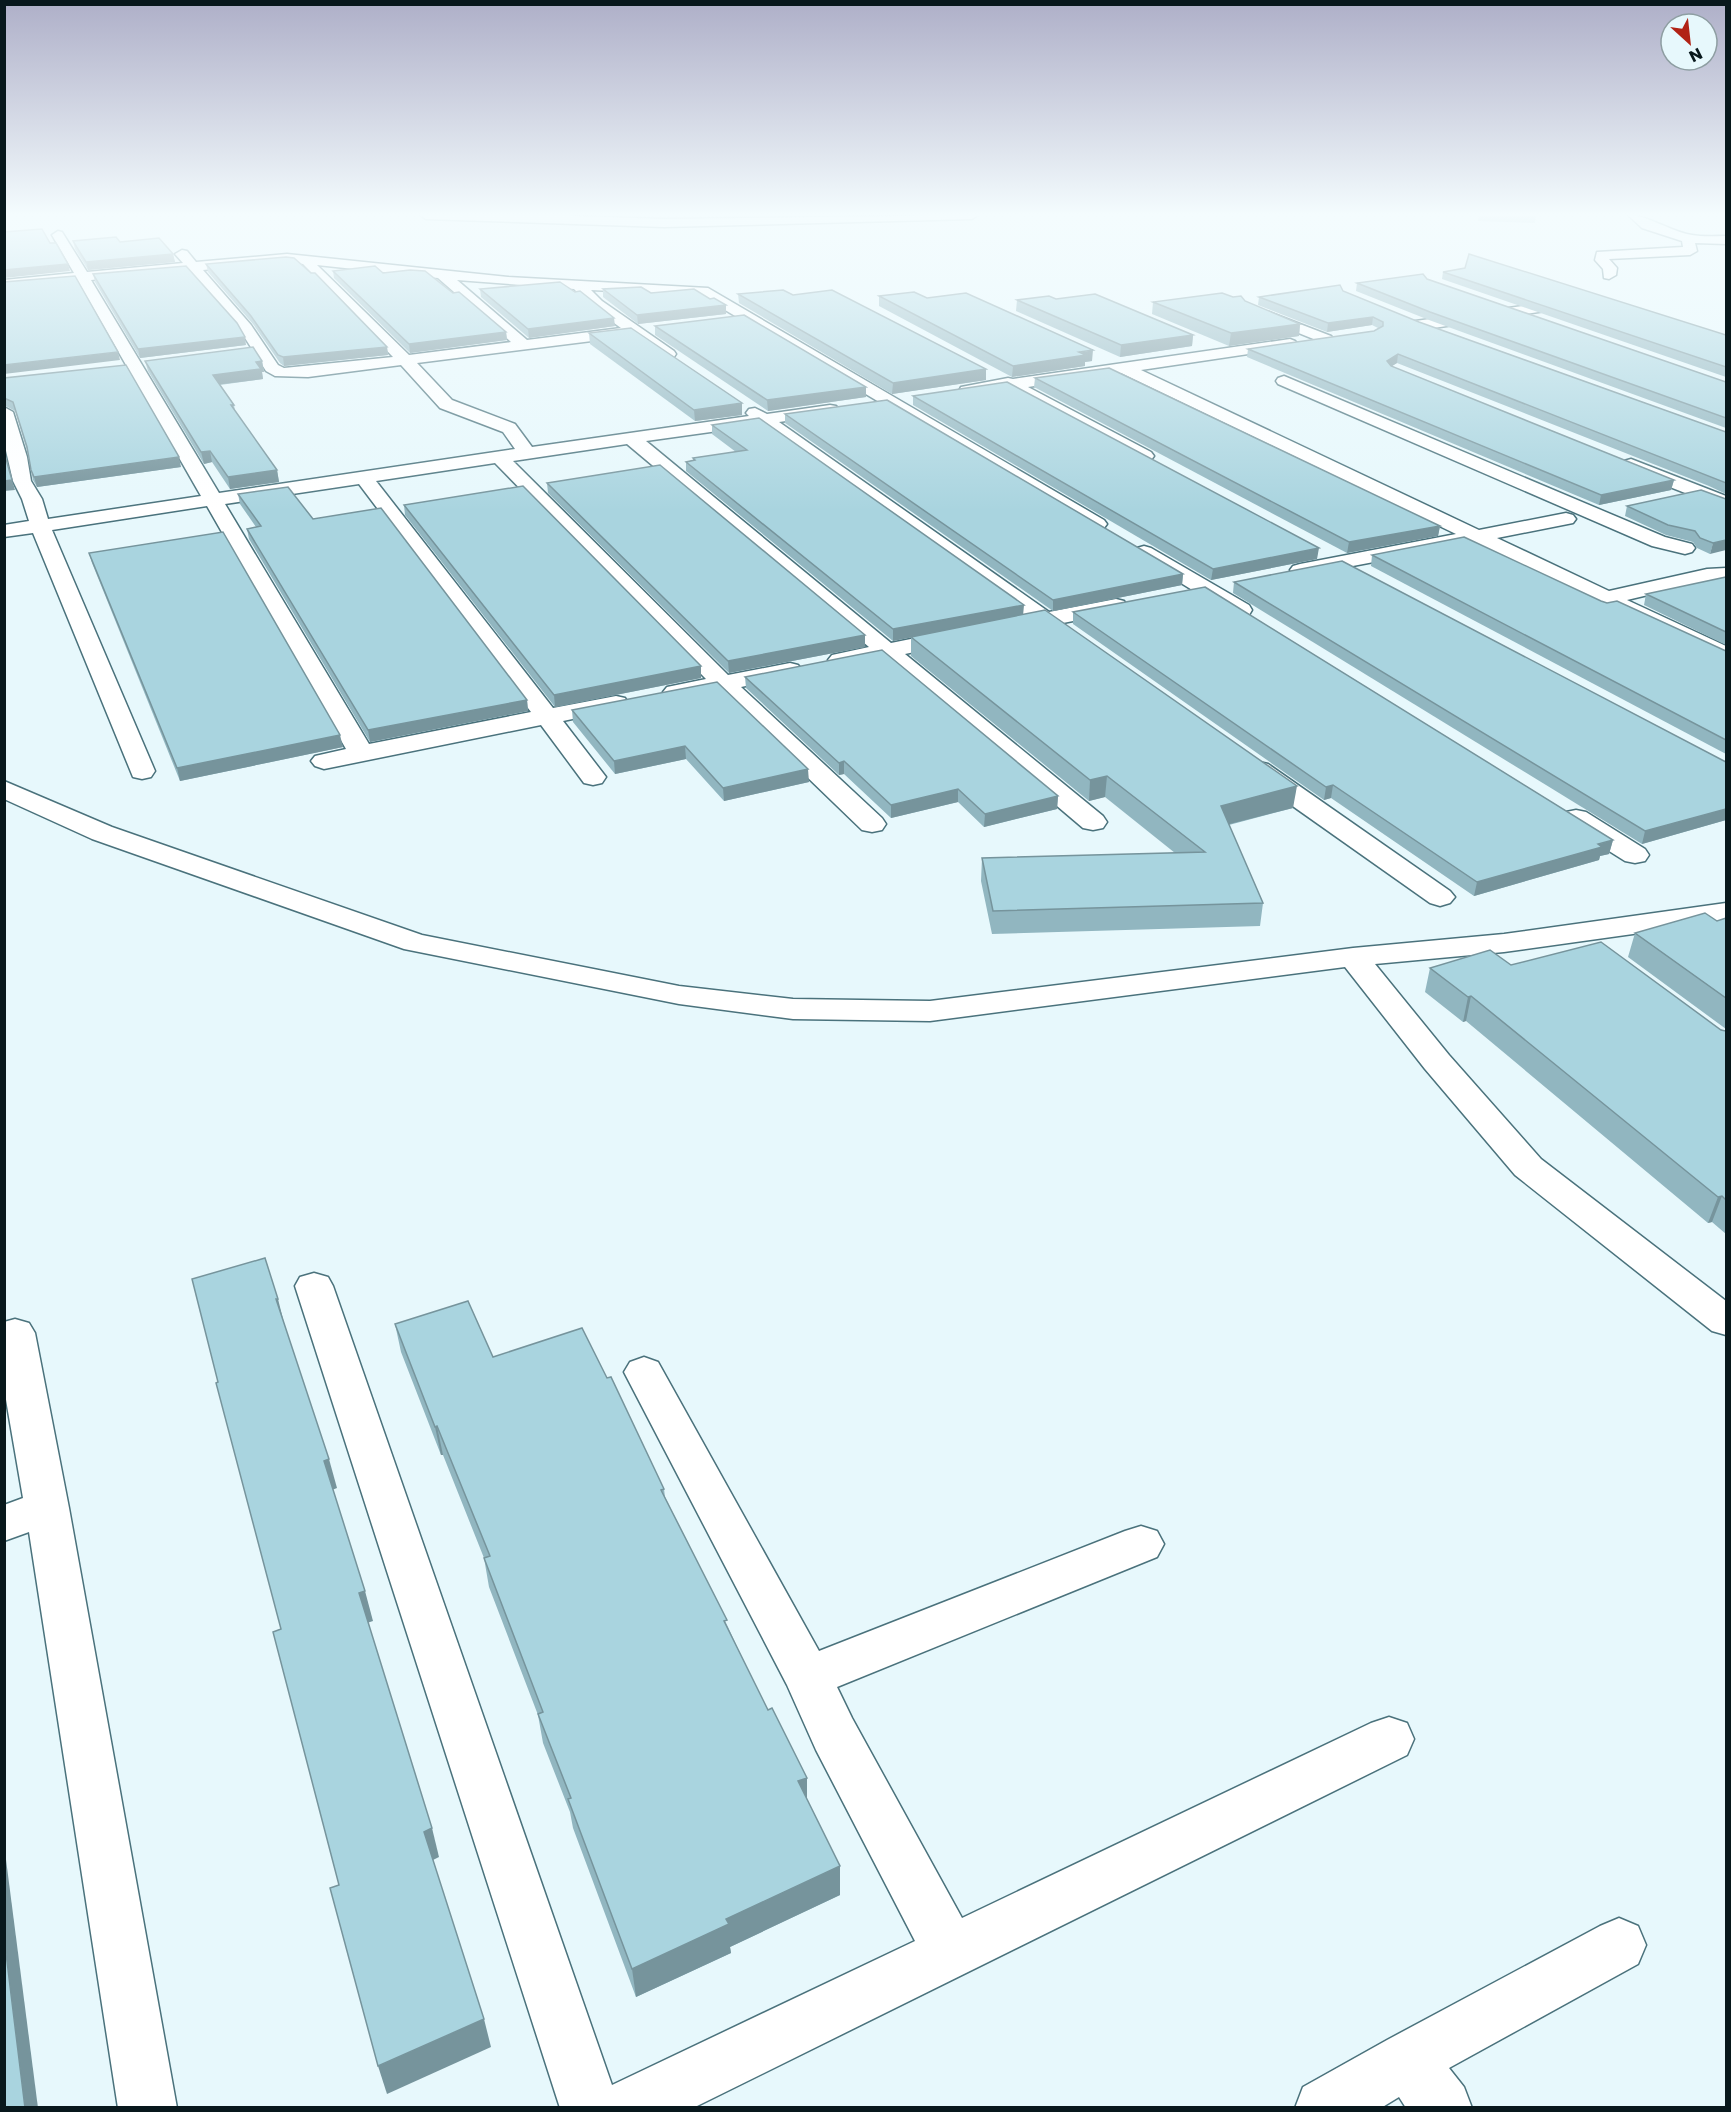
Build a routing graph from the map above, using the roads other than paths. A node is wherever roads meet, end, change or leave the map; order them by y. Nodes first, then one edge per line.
1 (103, 314) edge
2 (233, 314) edge
3 (359, 314) edge
4 (488, 314) edge
5 (610, 314) edge
6 (743, 314) edge
7 (1264, 314) edge
8 (1395, 314) edge
9 (1498, 314) edge
10 (1522, 314) edge
11 (749, 317) junction
12 (726, 320) edge
13 (1549, 323) edge
14 (1423, 325) junction
15 (658, 328) edge
16 (1394, 329) edge
17 (634, 331) junction
18 (1456, 337) edge
19 (1195, 340) dead end
20 (523, 344) junction
21 (1228, 353) junction
22 (1095, 355) edge
23 (404, 360) junction
24 (150, 363) edge
25 (681, 363) edge
26 (132, 365) junction
27 (112, 368) edge
28 (1125, 369) junction
29 (992, 374) dead end
30 (1284, 381) dead end
31 (1012, 385) junction
32 (946, 394) edge
33 (913, 399) edge
34 (891, 402) junction
35 (868, 405) edge
36 (845, 408) edge
37 (4, 412) edge
38 (755, 413) junction
39 (631, 438) junction
40 (527, 453) junction
41 (499, 457) junction
42 (1612, 458) edge
43 (1167, 468) edge
44 (364, 478) junction
45 (1726, 487) edge
46 (1698, 493) junction
47 (214, 500) junction
48 (1665, 500) edge
49 (1726, 504) edge
50 (1630, 507) edge
51 (1596, 514) junction
52 (1566, 519) dead end
53 (40, 526) junction
54 (4, 531) edge
55 (1475, 536) junction
56 (1312, 545) edge
57 (1685, 548) dead end
58 (1343, 561) junction
59 (1726, 574) edge
60 (1274, 575) edge
61 (1374, 578) edge
62 (1240, 582) edge
63 (1206, 588) junction
64 (1171, 595) edge
65 (1606, 598) junction
66 (1137, 602) edge
67 (1045, 620) junction
68 (1266, 625) edge
69 (1074, 640) edge
70 (885, 651) junction
71 (1726, 656) edge
72 (723, 683) junction
73 (546, 716) junction
74 (362, 754) junction
75 (1238, 755) edge
76 (324, 761) dead end
77 (142, 771) dead end
78 (593, 777) dead end
79 (4, 789) edge
80 (1555, 805) edge
81 (1093, 822) dead end
82 (872, 824) dead end
83 (1635, 855) dead end
84 (1440, 897) dead end
85 (1726, 912) edge
86 (1353, 957) junction
87 (314, 1286) dead end
88 (1726, 1321) edge
89 (15, 1333) dead end
90 (644, 1372) dead end
91 (26, 1515) edge
92 (1141, 1544) dead end
93 (808, 1677) junction
94 (1389, 1739) dead end
95 (1619, 1945) dead end
96 (950, 1951) junction
97 (1407, 2060) junction
98 (148, 2108) edge
99 (590, 2108) edge
100 (629, 2108) edge
101 (1324, 2108) edge
102 (1443, 2108) edge

1 - 26 street
2 - 23 street
3 - 23 street
4 - 20 street
5 - 17 street
6 - 11 street
7 - 21 street
8 - 14 street
9 - 14 street
10 - 13 street
11 - 12 street
11 - 34 street
14 - 16 street
14 - 18 street
15 - 17 street
17 - 20 street
17 - 25 street
19 - 21 street
20 - 23 street
21 - 28 street
22 - 28 street
23 - 40 street
24 - 26 street
26 - 27 street
26 - 47 street
28 - 31 street
28 - 55 street
29 - 31 street
30 - 51 street
31 - 32 street
31 - 43 street
33 - 34 street
34 - 35 street
34 - 63 street
36 - 38 street
37 - 53 street
38 - 39 street
38 - 67 street
39 - 40 street
39 - 70 street
40 - 41 street
41 - 44 street
41 - 72 street
42 - 46 street
44 - 47 street
44 - 73 street
45 - 46 street
46 - 48 street
46 - 49 street
47 - 53 street
47 - 74 street
50 - 51 street
51 - 57 street
52 - 55 street
53 - 54 street
53 - 77 street
55 - 58 street
55 - 65 street
56 - 58 street
58 - 60 street
58 - 61 street
59 - 65 street
62 - 63 street
63 - 64 street
63 - 68 street
65 - 71 street
66 - 67 street
67 - 69 street
67 - 70 street
70 - 72 street
70 - 81 street
72 - 73 street
72 - 82 street
73 - 74 street
73 - 78 street
74 - 76 street
75 - 84 street
79 - 86 street
80 - 83 street
85 - 86 street
86 - 88 street
87 - 99 street
89 - 91 street
90 - 93 street
91 - 98 street
92 - 93 street
93 - 96 street
94 - 96 street
95 - 97 street
96 - 100 street
97 - 101 street
97 - 102 street

